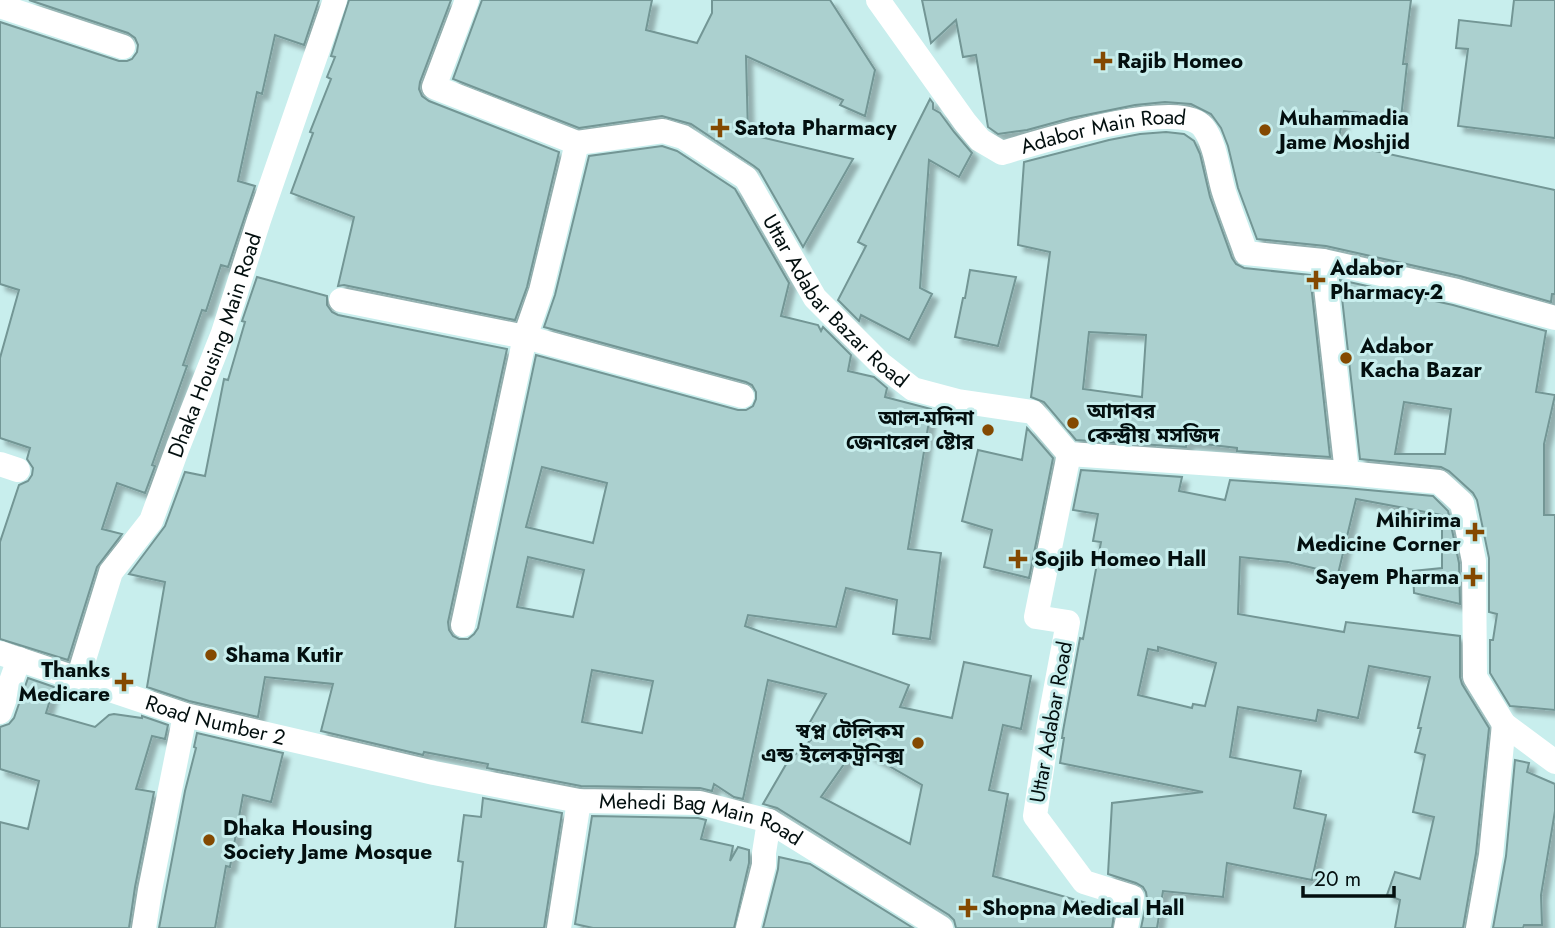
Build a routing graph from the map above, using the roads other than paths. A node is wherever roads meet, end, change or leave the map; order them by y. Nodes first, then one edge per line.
1 (335, 0) edge
2 (467, 0) edge
3 (877, 0) edge
4 (0, 6) edge
5 (123, 47) dead end
6 (577, 143) junction
7 (1323, 261) junction
8 (341, 300) dead end
9 (1555, 318) edge
10 (525, 337) junction
11 (742, 396) dead end
12 (1069, 454) junction
13 (1347, 472) junction
14 (463, 625) dead end
15 (9, 656) edge
16 (78, 679) junction
17 (0, 712) edge
18 (186, 715) junction
19 (1504, 724) junction
20 (1555, 762) edge
21 (434, 773) joint
22 (579, 801) junction
23 (769, 821) junction
24 (928, 925) edge
25 (144, 928) edge
26 (559, 928) edge
27 (748, 928) edge
28 (1126, 928) edge
29 (1479, 928) edge

1 - 16 street, Dhaka Housing Main Road
2 - 6 street, Uttar Adabar Bazar Road
3 - 7 street, Adabor Main Road
4 - 5 street
6 - 10 street
6 - 12 street, Uttar Adabar Bazar Road
7 - 9 street, Adabor Main Road
7 - 13 street
8 - 10 street
10 - 11 street
10 - 14 street
12 - 13 street
12 - 28 street, Uttar Adabar Road
13 - 19 street
15 - 16 street, Road Number 2
15 - 17 street
16 - 18 street, Road Number 2
18 - 21 street, Road Number 2
18 - 25 street
19 - 20 street
19 - 29 street
21 - 22 street, Mehedi Bag Main Road
22 - 23 street, Mehedi Bag Main Road
22 - 26 street
23 - 24 street, Mehedi Bag Main Road
23 - 27 street

